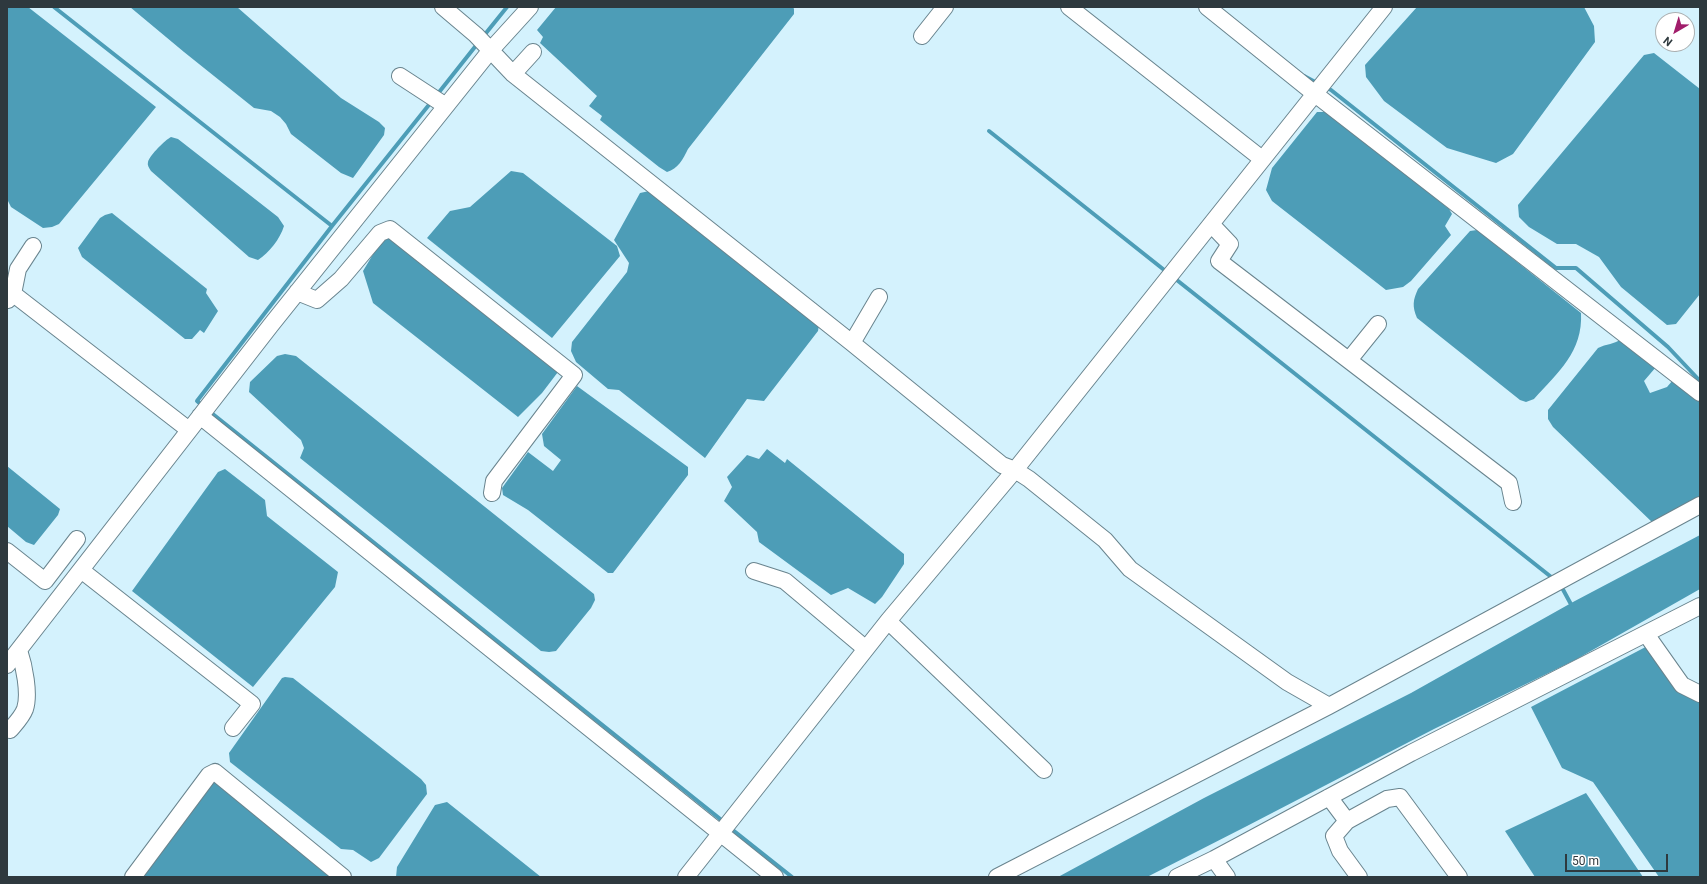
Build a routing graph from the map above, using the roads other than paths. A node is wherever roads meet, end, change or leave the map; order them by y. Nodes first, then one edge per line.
1 (443, 7) edge
2 (530, 7) edge
3 (945, 7) edge
4 (1069, 7) edge
5 (1207, 7) edge
6 (1384, 7) edge
7 (922, 36) dead end
8 (490, 51) junction
9 (533, 52) dead end
10 (513, 74) junction
11 (400, 76) dead end
12 (1315, 94) junction
13 (446, 106) junction
14 (1262, 160) junction
15 (1211, 224) junction
16 (33, 246) dead end
17 (297, 292) junction
18 (9, 295) edge
19 (879, 297) dead end
20 (1378, 324) dead end
21 (852, 343) junction
22 (1349, 360) junction
23 (1700, 393) edge
24 (200, 416) junction
25 (189, 430) junction
26 (1015, 470) junction
27 (492, 493) dead end
28 (1512, 502) dead end
29 (1700, 505) edge
30 (77, 539) dead end
31 (7, 551) edge
32 (81, 570) junction
33 (754, 572) dead end
34 (1700, 606) edge
35 (888, 621) junction
36 (1646, 634) junction
37 (866, 649) junction
38 (19, 650) junction
39 (7, 665) edge
40 (1700, 694) edge
41 (1329, 706) junction
42 (233, 728) dead end
43 (10, 730) dead end
44 (1044, 770) dead end
45 (1329, 797) junction
46 (1346, 822) junction
47 (721, 833) junction
48 (1214, 859) junction
49 (133, 877) edge
50 (343, 877) edge
51 (686, 877) edge
52 (775, 877) edge
53 (997, 877) edge
54 (1177, 877) edge
55 (1227, 877) edge
56 (1359, 877) edge
57 (1459, 877) edge

1 - 8 street
2 - 8 street
3 - 7 street
4 - 14 street
5 - 12 street
6 - 12 street
8 - 10 street
8 - 13 street
9 - 10 street
10 - 21 street
11 - 13 street
12 - 14 street
12 - 23 street
13 - 17 street
14 - 15 street
15 - 22 street
15 - 26 street
16 - 18 street
17 - 24 street
17 - 27 street
18 - 25 street
19 - 21 street
20 - 22 street
21 - 26 street
22 - 28 street
24 - 25 street
24 - 47 street
25 - 32 street
26 - 35 street
26 - 41 street
29 - 41 street
30 - 31 street
32 - 38 street
32 - 42 street
33 - 37 street
34 - 36 street
35 - 37 street
35 - 44 street
36 - 40 street
36 - 45 street
37 - 47 street
38 - 39 street
38 - 43 street
41 - 53 street
45 - 46 street
45 - 48 street
46 - 56 street
46 - 57 street
47 - 51 street
47 - 52 street
48 - 54 street
48 - 55 street
49 - 50 street

